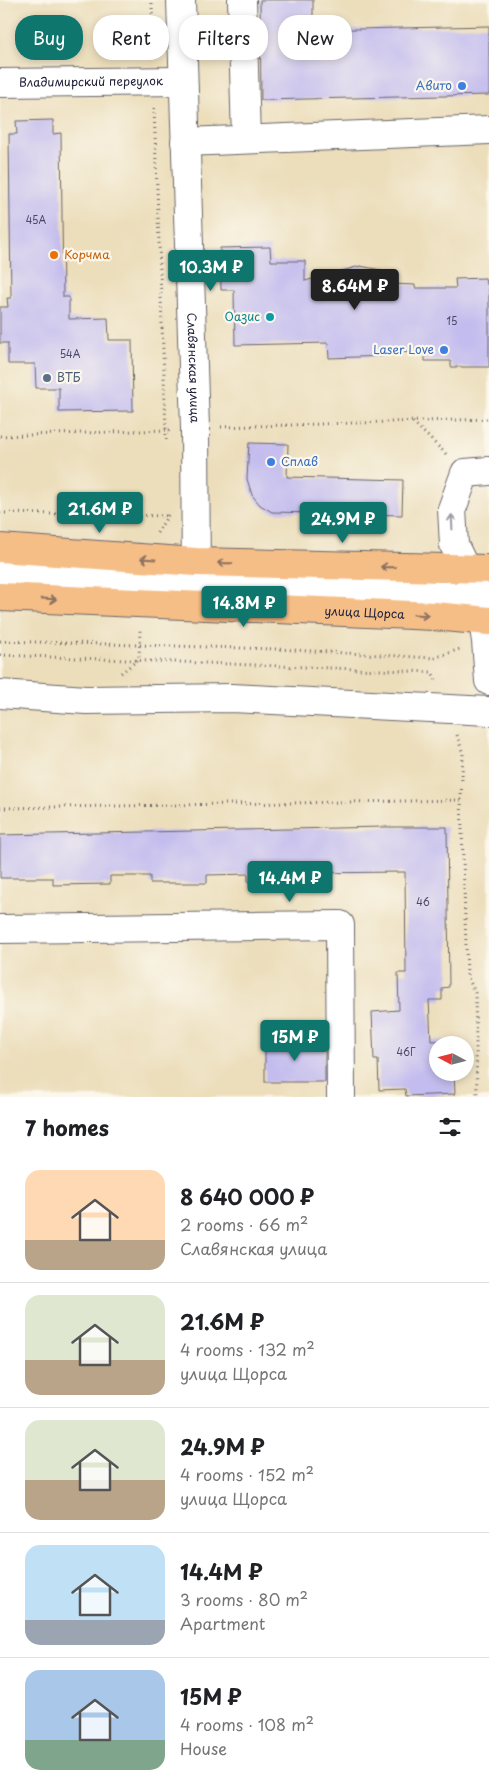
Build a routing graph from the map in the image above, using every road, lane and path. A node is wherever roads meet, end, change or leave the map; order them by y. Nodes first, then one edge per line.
1 (152, 0) edge
2 (181, 0) edge
3 (242, 0) edge
4 (153, 81) junction
5 (183, 81) junction
6 (0, 83) edge
7 (489, 130) edge
8 (246, 139) junction
9 (185, 142) junction
10 (489, 419) edge
11 (195, 428) junction
12 (166, 430) junction
13 (0, 436) edge
14 (166, 448) dead end
15 (477, 472) edge
16 (168, 508) dead end
17 (0, 513) edge
18 (168, 516) junction
19 (0, 548) edge
20 (142, 558) junction
21 (477, 569) edge
22 (196, 573) junction
23 (0, 574) edge
24 (0, 597) edge
25 (152, 603) junction
26 (247, 607) junction
27 (486, 615) edge
28 (0, 641) edge
29 (138, 644) junction
30 (0, 655) edge
31 (139, 659) junction
32 (489, 680) edge
33 (0, 694) edge
34 (86, 700) junction
35 (448, 707) junction
36 (489, 711) edge
37 (461, 800) junction
38 (0, 808) edge
39 (0, 929) edge
40 (341, 1097) edge
41 (477, 1097) edge

1 - 4 path
2 - 5 street, Славянская улица
3 - 8 street
4 - 5 street, Владимирский переулок
4 - 6 street, Владимирский переулок
4 - 12 path
5 - 9 street, Славянская улица
7 - 8 street
8 - 9 street
9 - 11 street, Славянская улица
10 - 11 path
11 - 12 path
11 - 22 street, Славянская улица
12 - 13 path
12 - 14 path
21 -> 15 street
16 - 18 path
17 - 18 path
18 - 20 path
19 - 20 main road, улица Щорса
22 -> 20 main road, улица Щорса
21 -> 22 main road, улица Щорса
21 - 27 street
22 - 23 street, улица Щорса
22 - 25 street
22 - 26 street
22 - 27 street, улица Щорса
24 -> 25 main road, улица Щорса
25 - 26 main road, улица Щорса
25 - 29 path
26 -> 27 main road, улица Щорса
27 - 29 path
27 - 32 street
28 - 29 path
29 - 31 path
30 - 31 path
31 - 34 path
31 - 35 path
33 - 34 street
34 - 35 street
35 - 36 street
35 - 37 path
37 - 38 path
37 - 41 path
39 - 40 street

